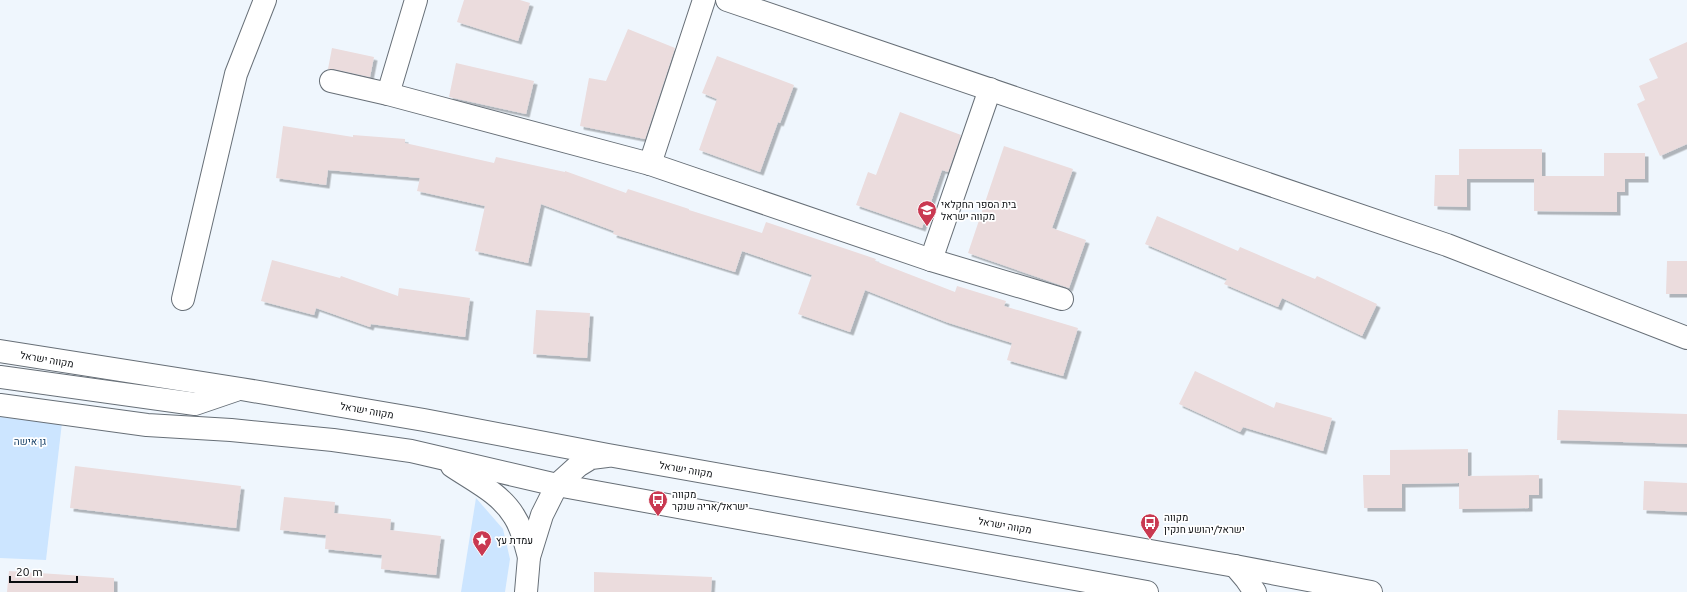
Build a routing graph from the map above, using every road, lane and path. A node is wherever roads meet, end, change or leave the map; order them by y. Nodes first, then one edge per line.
1 (265, 0) edge
2 (416, 0) edge
3 (704, 0) edge
4 (727, 0) edge
5 (331, 81) dead end
6 (990, 89) junction
7 (388, 94) junction
8 (650, 164) junction
9 (931, 260) junction
10 (183, 299) dead end
11 (1062, 299) dead end
12 (1687, 338) edge
13 (0, 351) edge
14 (0, 377) edge
15 (241, 389) junction
16 (195, 404) junction
17 (0, 405) edge
18 (231, 430) junction
19 (608, 455) junction
20 (440, 457) junction
21 (558, 485) junction
22 (529, 557) junction
23 (1235, 566) junction
24 (1103, 588) edge
25 (526, 592) edge
26 (1147, 592) edge
27 (1255, 592) edge
28 (1371, 592) edge

1 - 10 main road
2 - 7 main road
3 - 8 main road
4 - 6 main road
5 - 7 main road
6 - 9 main road
6 - 12 main road
7 - 8 main road
8 - 9 main road
9 - 11 main road
13 - 15 main road, מקווה ישראל
14 - 16 main road
15 - 16 main road
15 - 19 main road, מקווה ישראל
16 - 18 main road
17 - 18 main road
18 - 20 main road
19 - 21 main road
19 - 23 main road, מקווה ישראל
20 - 21 main road
20 - 22 main road
21 - 22 main road
21 - 24 main road
22 - 25 main road
23 - 27 main road
23 - 28 main road, מקווה ישראל
24 - 26 main road

